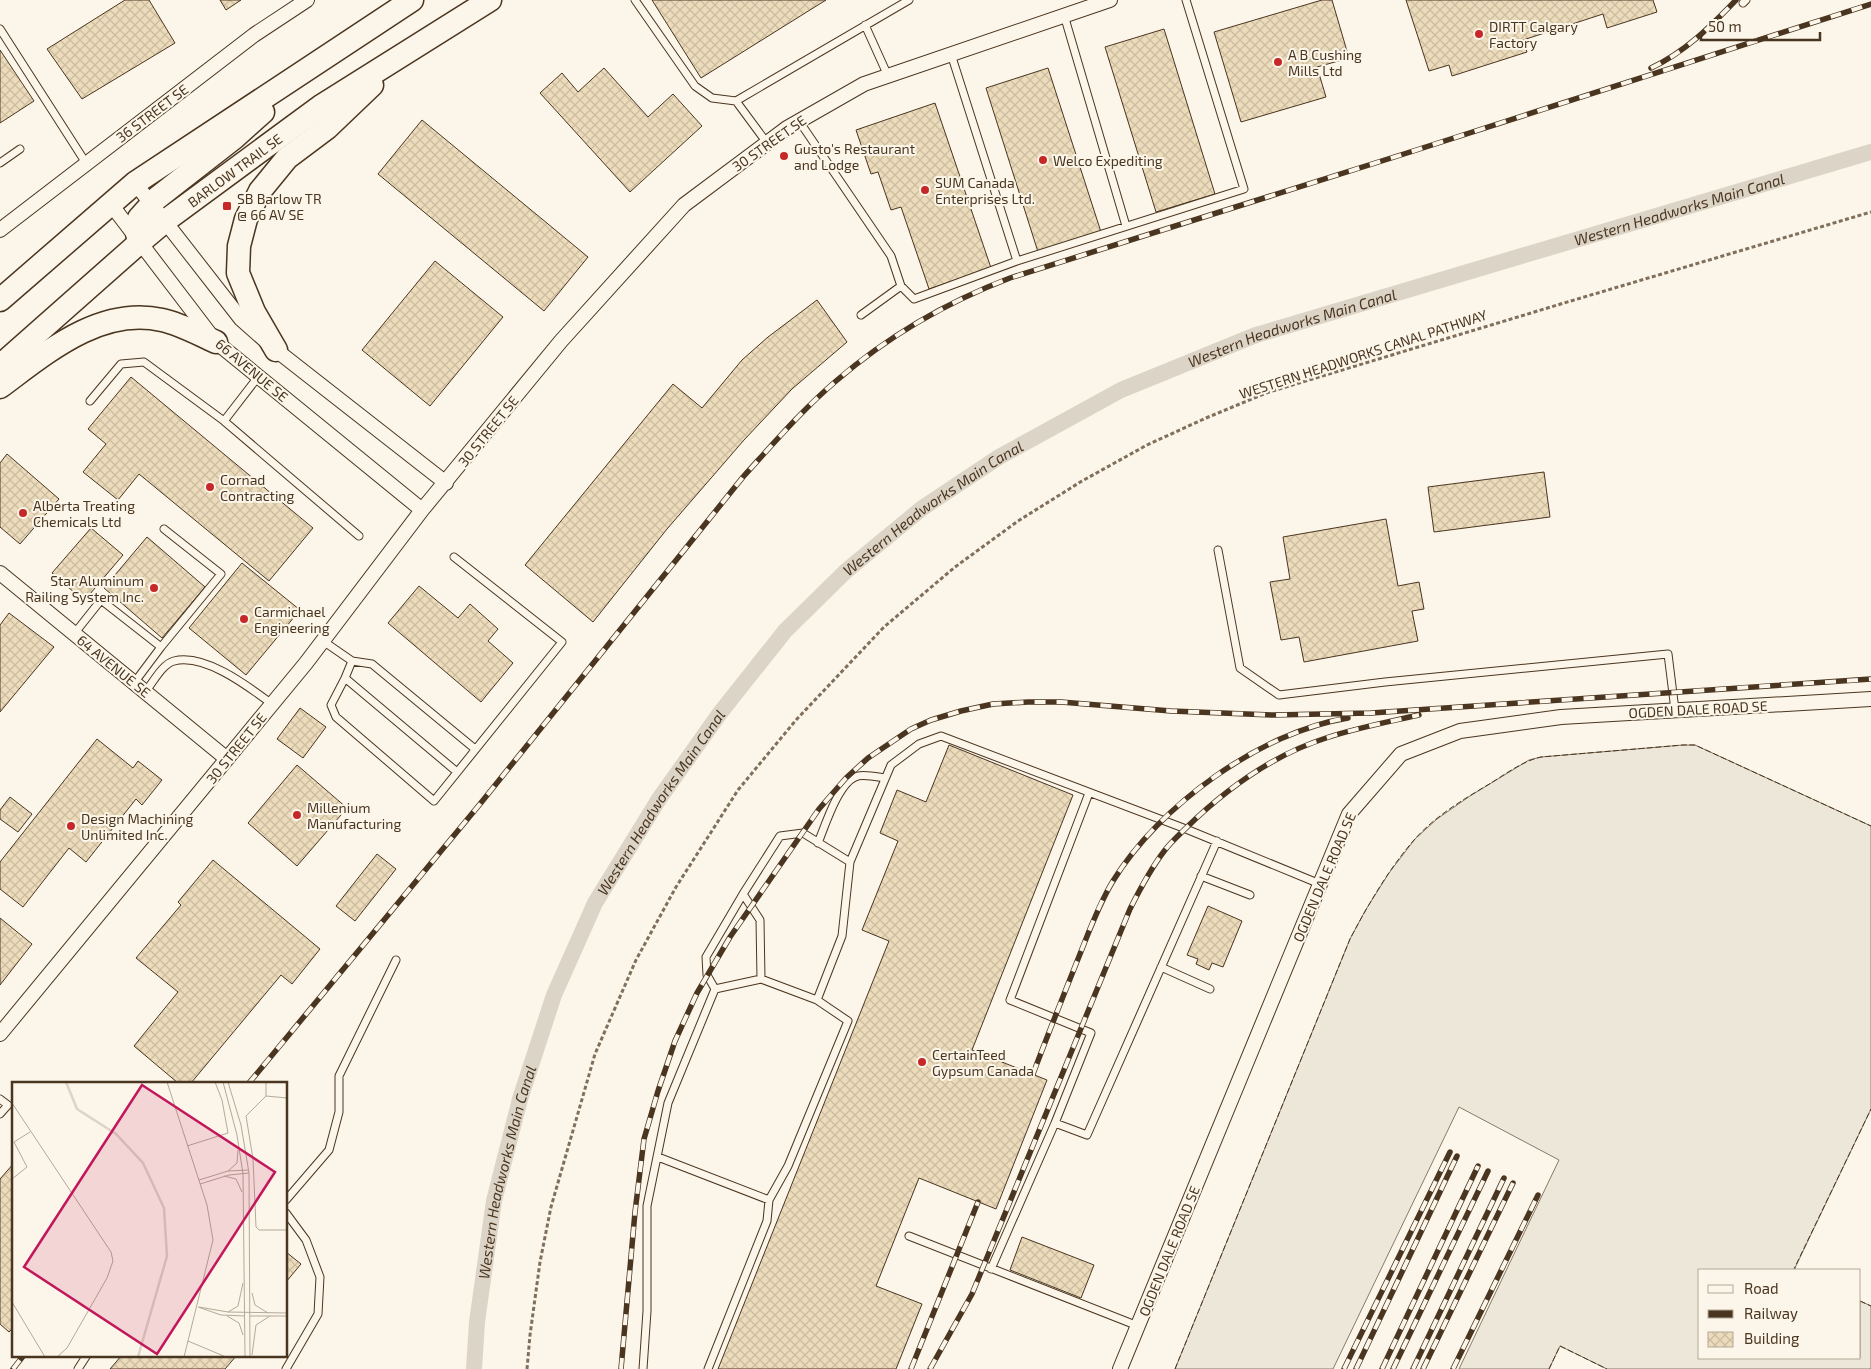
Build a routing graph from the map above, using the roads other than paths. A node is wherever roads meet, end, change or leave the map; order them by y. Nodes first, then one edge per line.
1 (307, 0) edge
2 (412, 0) edge
3 (490, 0) edge
4 (635, 0) edge
5 (909, 0) edge
6 (1110, 0) edge
7 (1186, 0) edge
8 (1064, 15) junction
9 (865, 25) junction
10 (0, 29) edge
11 (951, 54) junction
12 (399, 57) junction
13 (320, 61) junction
14 (888, 76) junction
15 (736, 101) junction
16 (798, 121) junction
17 (766, 143) junction
18 (20, 149) dead end
19 (0, 163) edge
20 (86, 163) junction
21 (135, 183) junction
22 (110, 203) junction
23 (158, 213) junction
24 (1126, 226) junction
25 (0, 230) edge
26 (138, 242) junction
27 (1017, 261) junction
28 (900, 286) junction
29 (0, 300) edge
30 (861, 315) dead end
31 (216, 342) junction
32 (276, 350) junction
33 (0, 366) edge
34 (258, 377) junction
35 (0, 387) edge
36 (90, 401) dead end
37 (224, 421) junction
38 (446, 483) junction
39 (422, 510) junction
40 (164, 528) dead end
41 (359, 536) dead end
42 (1218, 550) dead end
43 (454, 558) dead end
44 (0, 573) edge
45 (74, 634) junction
46 (323, 640) junction
47 (161, 647) junction
48 (352, 661) junction
49 (345, 678) junction
50 (134, 683) junction
51 (146, 692) junction
52 (1871, 699) edge
53 (272, 704) junction
54 (1675, 710) junction
55 (475, 749) junction
56 (227, 759) junction
57 (457, 772) junction
58 (885, 778) junction
59 (1089, 793) junction
60 (1216, 841) junction
61 (818, 842) junction
62 (850, 862) junction
63 (1201, 876) junction
64 (1320, 884) junction
65 (744, 894) junction
66 (1250, 895) dead end
67 (396, 960) dead end
68 (1161, 967) junction
69 (761, 979) junction
70 (715, 988) junction
71 (1210, 989) dead end
72 (818, 1000) junction
73 (0, 1034) edge
74 (0, 1099) edge
75 (0, 1114) edge
76 (1055, 1123) junction
77 (658, 1157) junction
78 (288, 1198) edge
79 (769, 1200) junction
80 (288, 1216) edge
81 (909, 1236) dead end
82 (991, 1269) junction
83 (1138, 1326) junction
84 (86, 1356) edge
85 (78, 1369) edge
86 (286, 1369) edge
87 (643, 1369) edge
88 (708, 1369) edge
89 (1120, 1369) edge

1 - 20 street, 36 STREET SE
2 - 13 main road
3 - 12 main road, BARLOW TRAIL SE
4 - 15 lane
5 - 9 lane
6 - 8 street, 30 STREET SE
7 - 24 lane
8 - 11 street, 30 STREET SE
8 - 24 lane
9 - 14 lane
9 - 15 lane
10 - 20 lane
11 - 14 street, 30 STREET SE
11 - 27 lane
12 - 23 main road, BARLOW TRAIL SE
12 - 32 main road
13 - 21 main road
13 - 23 main road
14 - 16 street, 30 STREET SE
15 - 17 lane
16 - 17 street, 30 STREET SE
16 - 28 lane
17 - 38 street, 30 STREET SE
18 - 19 lane
20 - 25 street, 36 STREET SE
21 - 22 main road
21 - 23 street
22 - 26 street, 66 AVENUE SE
22 - 29 main road
23 - 26 main road, BARLOW TRAIL SE
23 - 32 street
24 - 27 lane
26 - 31 street, 66 AVENUE SE
26 - 33 main road, BARLOW TRAIL SE
27 - 28 lane
28 - 30 lane
31 - 34 street, 66 AVENUE SE
31 - 35 main road
32 - 38 street
34 - 37 lane
34 - 39 street, 66 AVENUE SE
36 - 37 lane
37 - 41 lane
38 - 39 street, 30 STREET SE
39 - 46 street, 30 STREET SE
40 - 47 lane
42 - 54 lane
43 - 55 lane
44 - 45 street, 64 AVENUE SE
45 - 47 lane
45 - 50 street, 64 AVENUE SE
46 - 48 lane
46 - 53 street, 30 STREET SE
47 - 50 lane
48 - 49 lane
48 - 55 lane
49 - 57 lane
49 - 57 lane
50 - 51 street, 64 AVENUE SE
51 - 53 lane
51 - 56 street, 64 AVENUE SE
52 - 54 street, OGDEN DALE ROAD SE
53 - 56 street, 30 STREET SE
54 - 64 street, OGDEN DALE ROAD SE
55 - 57 lane
56 - 73 street, 30 STREET SE
58 - 59 lane
58 - 61 lane
58 - 62 lane
59 - 60 lane
59 - 76 lane
60 - 63 lane
60 - 64 lane
61 - 62 lane
61 - 65 lane
62 - 72 lane
63 - 66 lane
63 - 68 lane
64 - 83 street, OGDEN DALE ROAD SE
65 - 69 lane
65 - 70 lane
67 - 78 lane
68 - 71 lane
68 - 76 lane
69 - 70 lane
69 - 72 lane
70 - 77 lane
72 - 79 lane
74 - 75 lane
76 - 82 lane
77 - 79 lane
77 - 87 lane
79 - 88 lane
80 - 86 lane
81 - 82 lane
82 - 83 lane
83 - 89 street, OGDEN DALE ROAD SE
84 - 85 lane

